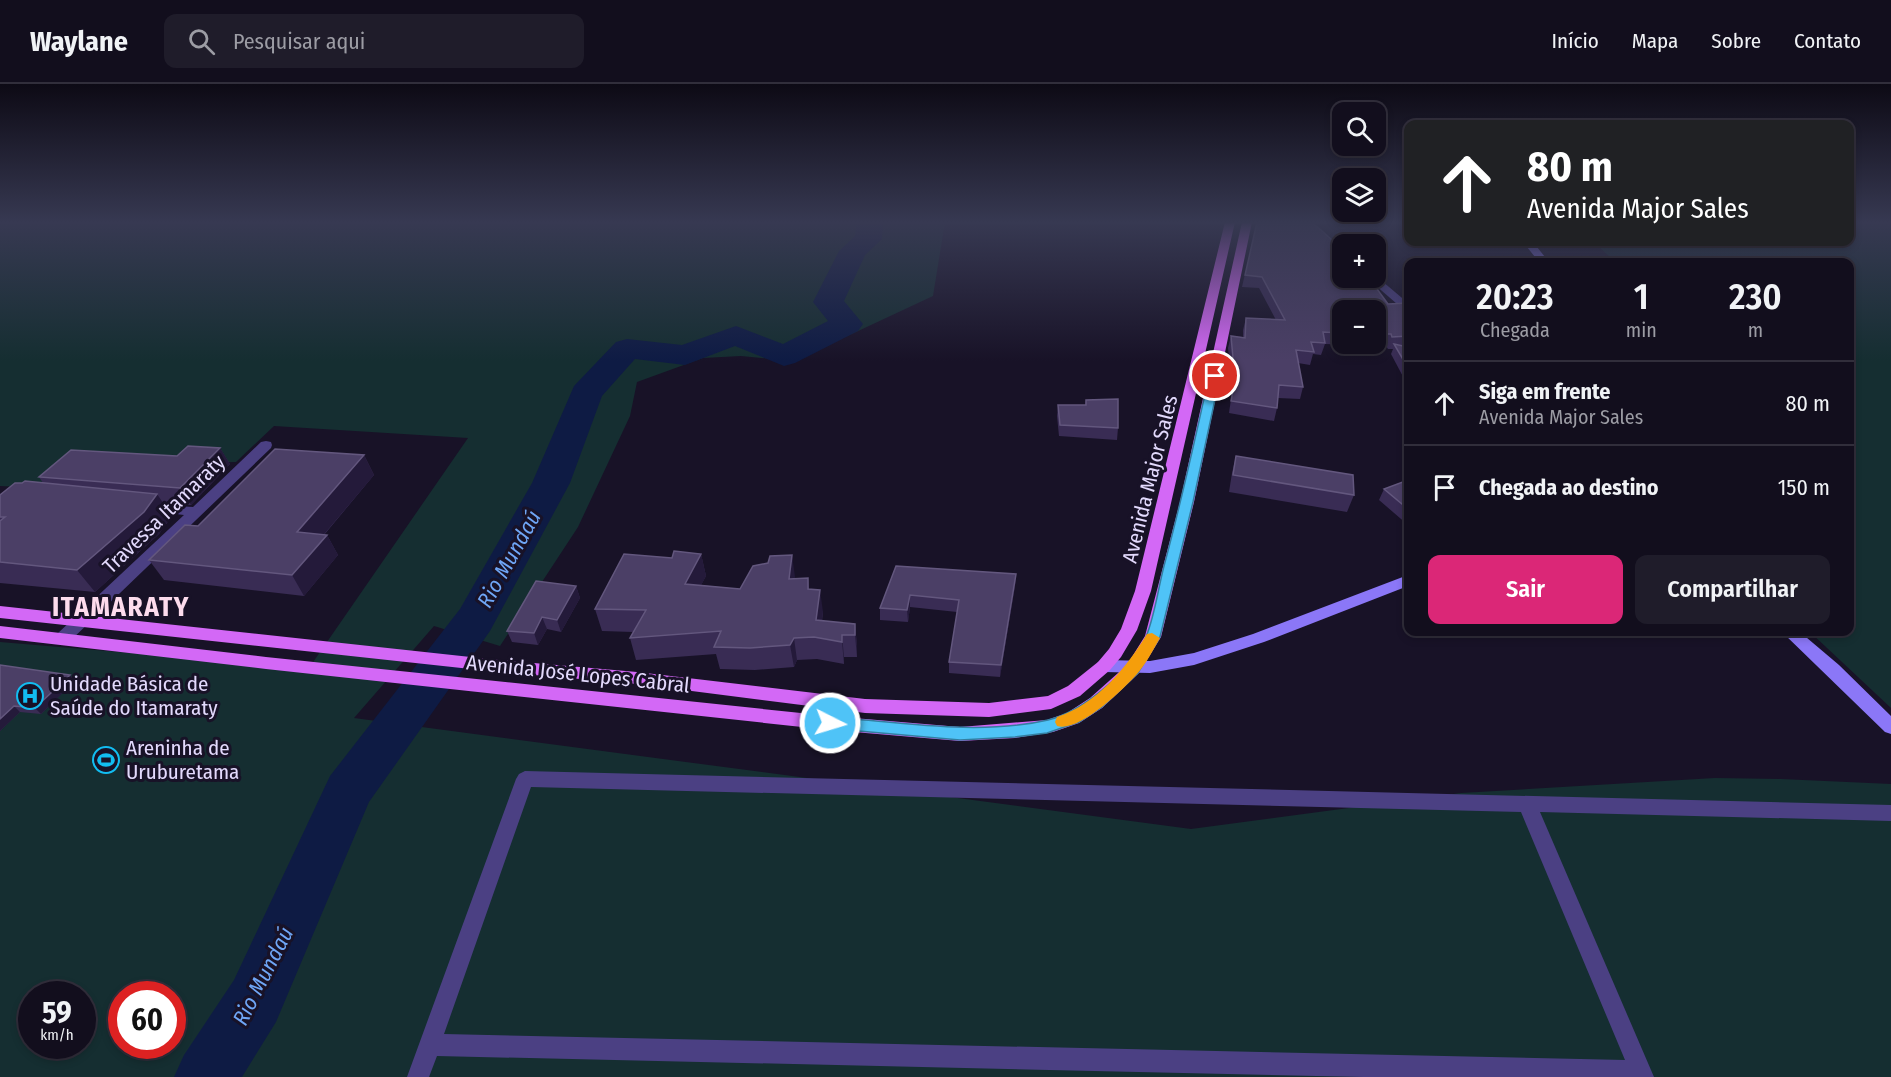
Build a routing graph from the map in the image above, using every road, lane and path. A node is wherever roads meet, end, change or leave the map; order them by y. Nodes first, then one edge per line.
1 (1220, 268) edge
2 (1237, 268) edge
3 (1384, 288) edge
4 (1215, 292) junction
5 (1231, 293) junction
6 (1404, 305) edge
7 (266, 445) dead end
8 (129, 506) edge
9 (198, 512) junction
10 (1404, 582) edge
11 (0, 612) edge
12 (84, 619) junction
13 (0, 632) edge
14 (1795, 636) edge
15 (63, 638) junction
16 (1104, 666) junction
17 (1133, 669) junction
18 (835, 702) junction
19 (830, 723) junction
20 (1891, 727) edge
21 (1527, 804) junction
22 (1891, 813) edge
23 (429, 1046) junction
24 (1642, 1074) edge
25 (418, 1077) edge

1 - 4 main road, Avenida Major Sales
2 - 5 main road, Avenida Major Sales
3 - 6 street
4 - 5 main road
4 - 16 main road, Avenida Major Sales
5 - 17 main road, Avenida Major Sales
7 - 9 street, Travessa Itamaraty
8 - 9 street
9 - 12 street, Travessa Itamaraty
10 - 17 street
11 - 12 main road, Avenida José Lopes Cabral
12 - 15 street, Travessa Itamaraty
12 - 18 main road, Avenida José Lopes Cabral
13 - 15 main road, Avenida José Lopes Cabral
14 - 20 street
15 - 19 main road, Avenida José Lopes Cabral
16 - 17 street
16 - 18 main road, Avenida José Lopes Cabral
17 - 19 main road, Avenida José Lopes Cabral
18 - 19 main road
21 - 22 street
21 - 23 street
21 - 24 street
23 - 24 street
23 - 25 street

